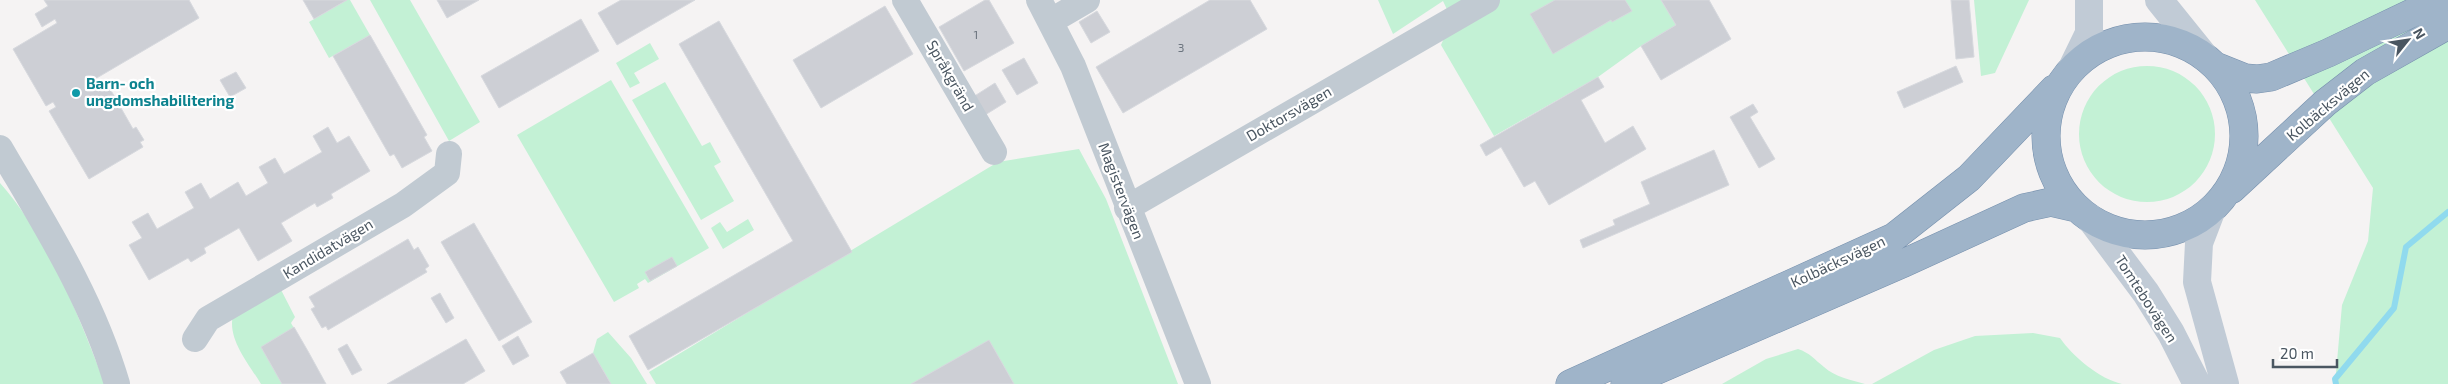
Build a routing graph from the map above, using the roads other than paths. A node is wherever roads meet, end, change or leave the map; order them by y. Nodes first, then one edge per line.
1 (905, 0) edge
2 (1087, 0) edge
3 (1487, 0) edge
4 (2089, 0) edge
5 (2159, 0) edge
6 (2439, 0) edge
7 (1045, 10) edge
8 (1447, 10) edge
9 (2448, 25) edge
10 (2210, 62) junction
11 (2068, 74) junction
12 (0, 148) edge
13 (994, 152) dead end
14 (449, 154) dead end
15 (10, 175) edge
16 (2216, 205) junction
17 (1127, 208) junction
18 (2084, 213) junction
19 (196, 339) dead end
20 (117, 384) edge
21 (1198, 384) edge
22 (1570, 384) edge
23 (1625, 384) edge
24 (2196, 384) edge
25 (2225, 384) edge

1 - 13 street, Språkgränd
2 - 7 street
3 - 8 street, Doktorsvägen
4 - 11 main road
5 - 10 main road
6 - 10 highway
7 - 17 street, Magistervägen
8 - 17 street, Doktorsvägen
9 - 16 highway, Kolbäcksvägen
10 - 11 highway, Kolbäcksvägen
10 - 16 highway
11 - 18 highway
11 - 22 highway, Kolbäcksvägen
12 - 15 street
14 - 19 street, Kandidatvägen
15 - 20 street
16 - 18 highway, Kolbäcksvägen
16 - 25 main road
17 - 21 street, Magistervägen
18 - 23 highway, Kolbäcksvägen
18 - 24 main road, Tomtebovägen

